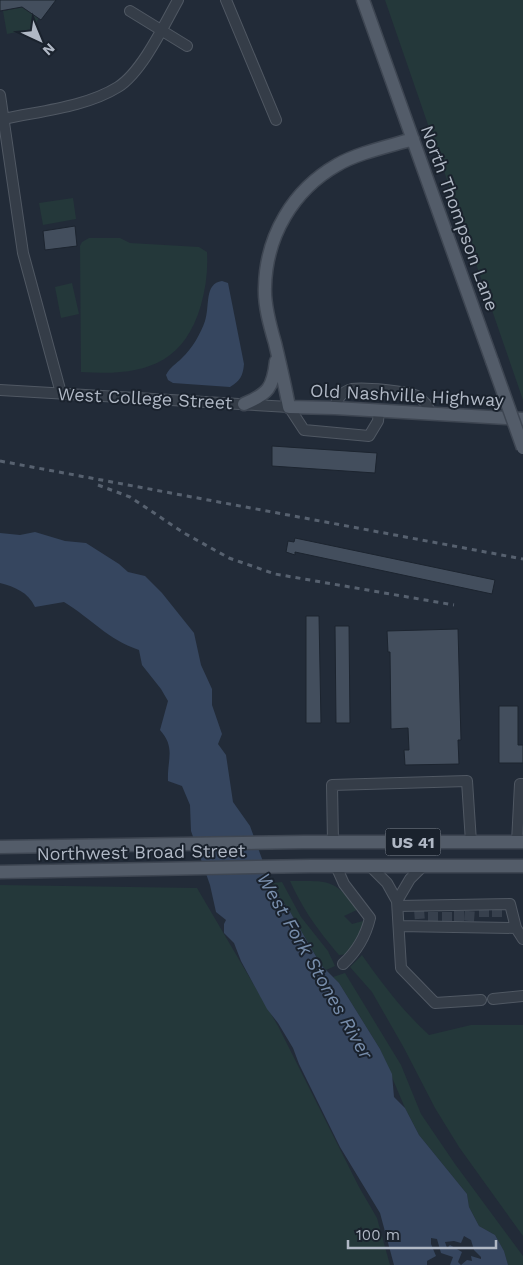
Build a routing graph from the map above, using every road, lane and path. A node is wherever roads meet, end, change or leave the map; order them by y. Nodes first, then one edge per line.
1 (178, 0) edge
2 (226, 0) edge
3 (363, 0) edge
4 (130, 10) dead end
5 (161, 31) junction
6 (187, 46) dead end
7 (0, 96) edge
8 (4, 119) junction
9 (276, 120) dead end
10 (413, 139) junction
11 (277, 351) junction
12 (0, 390) edge
13 (61, 393) junction
14 (244, 404) junction
15 (289, 407) junction
16 (334, 408) junction
17 (380, 411) junction
18 (431, 414) junction
19 (523, 419) edge
20 (523, 448) edge
21 (523, 784) edge
22 (333, 842) junction
23 (471, 842) junction
24 (520, 842) edge
25 (0, 847) edge
26 (336, 866) junction
27 (370, 866) junction
28 (423, 866) junction
29 (523, 866) edge
30 (0, 872) edge
31 (397, 904) junction
32 (399, 926) junction
33 (516, 928) junction
34 (523, 939) edge
35 (343, 964) dead end
36 (523, 996) edge
37 (493, 999) dead end
38 (481, 1000) dead end

1 - 5 street
2 - 9 street
3 - 10 main road, North Thompson Lane
4 - 5 street
5 - 6 street
5 - 8 street
7 - 8 street
8 - 13 street
10 - 11 main road
10 - 20 main road, North Thompson Lane, bridge
11 - 14 main road
11 - 15 main road
12 - 13 street, West College Street
13 - 14 street, West College Street
14 - 15 street, West College Street
15 - 16 main road, Old Nashville Highway
15 - 17 street
16 - 17 main road, Old Nashville Highway
16 - 18 street
17 - 18 main road, Old Nashville Highway
18 - 19 main road, Old Nashville Highway
21 - 24 street
22 - 23 main road, Northwest Broad Street / US 41
22 - 23 street
22 - 25 main road, Northwest Broad Street / US 41
23 - 24 main road, Northwest Broad Street / US 41
26 - 27 main road, Northwest Broad Street / US 41
26 - 30 main road, Northwest Broad Street / US 41
26 - 35 street
27 - 28 main road, Northwest Broad Street / US 41
27 - 31 street
28 - 29 main road, Northwest Broad Street / US 41
28 - 31 street
31 - 32 street
31 - 33 street
32 - 33 street
32 - 38 street
33 - 34 street
36 - 37 street

